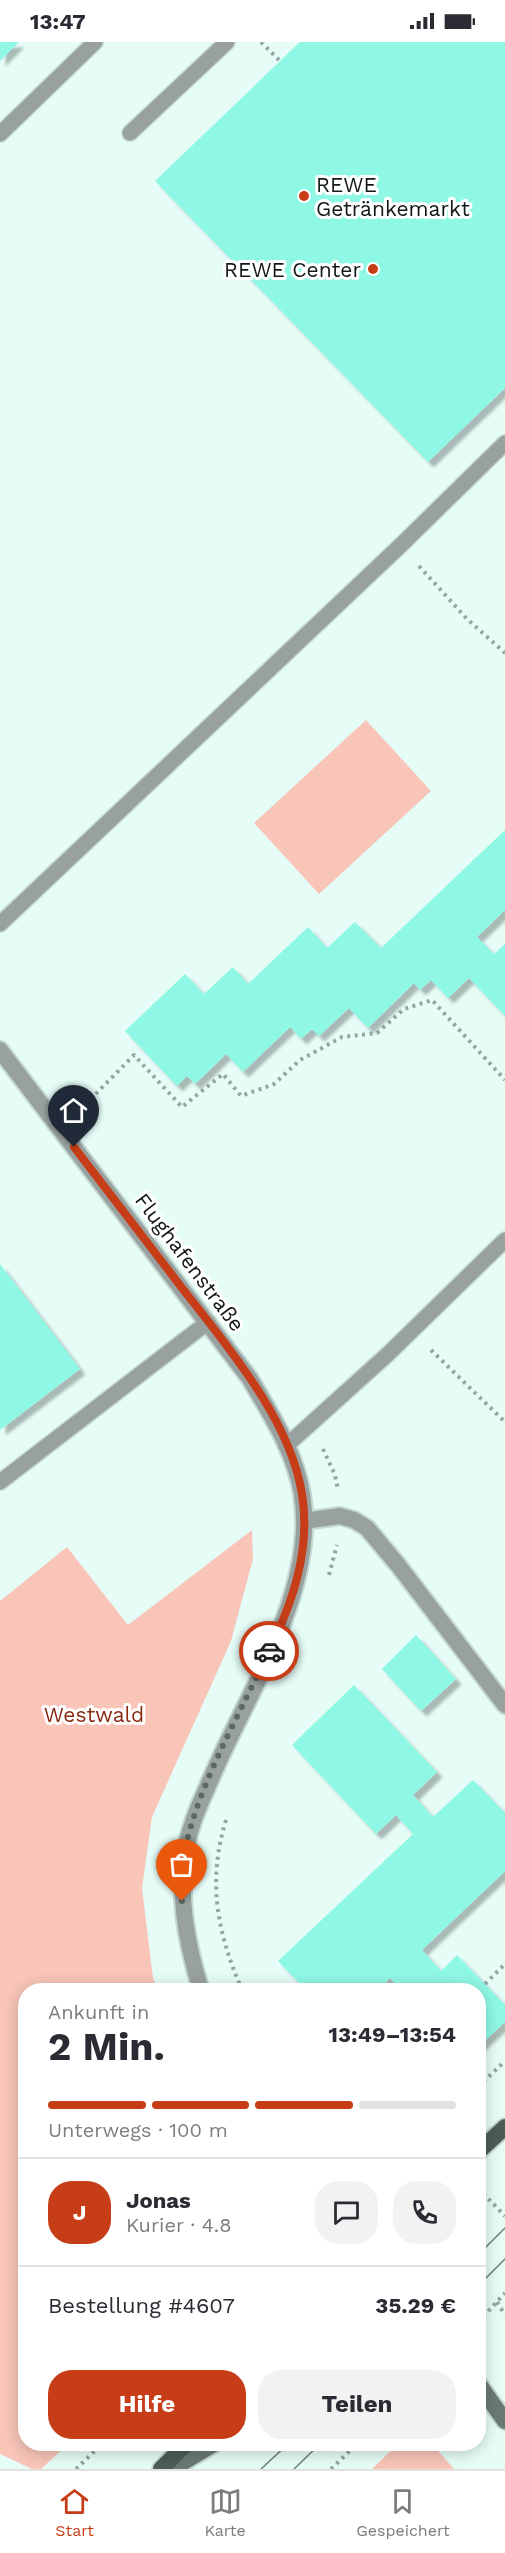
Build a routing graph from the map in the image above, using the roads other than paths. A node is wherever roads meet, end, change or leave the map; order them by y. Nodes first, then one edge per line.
1 (95, 42) edge
2 (227, 42) edge
3 (0, 134) edge
4 (130, 134) dead end
5 (505, 443) edge
6 (0, 924) edge
7 (0, 1050) edge
8 (505, 1240) edge
9 (208, 1322) junction
10 (286, 1446) junction
11 (0, 1482) edge
12 (304, 1521) junction
13 (505, 1705) edge
14 (199, 1983) edge
15 (505, 2127) edge
16 (486, 2145) edge
17 (486, 2394) edge
18 (505, 2421) edge
19 (179, 2451) edge
20 (202, 2451) edge
21 (161, 2469) edge
22 (172, 2469) edge

1 - 3 lane
2 - 4 lane
5 - 6 lane
7 - 9 street, Flughafenstraße
8 - 10 lane
9 - 10 street, Flughafenstraße
9 - 11 lane
10 - 12 street, Flughafenstraße
12 - 13 street
12 - 14 street, Flughafenstraße
15 - 16 main road
17 - 18 main road
19 - 21 main road
20 - 22 main road

